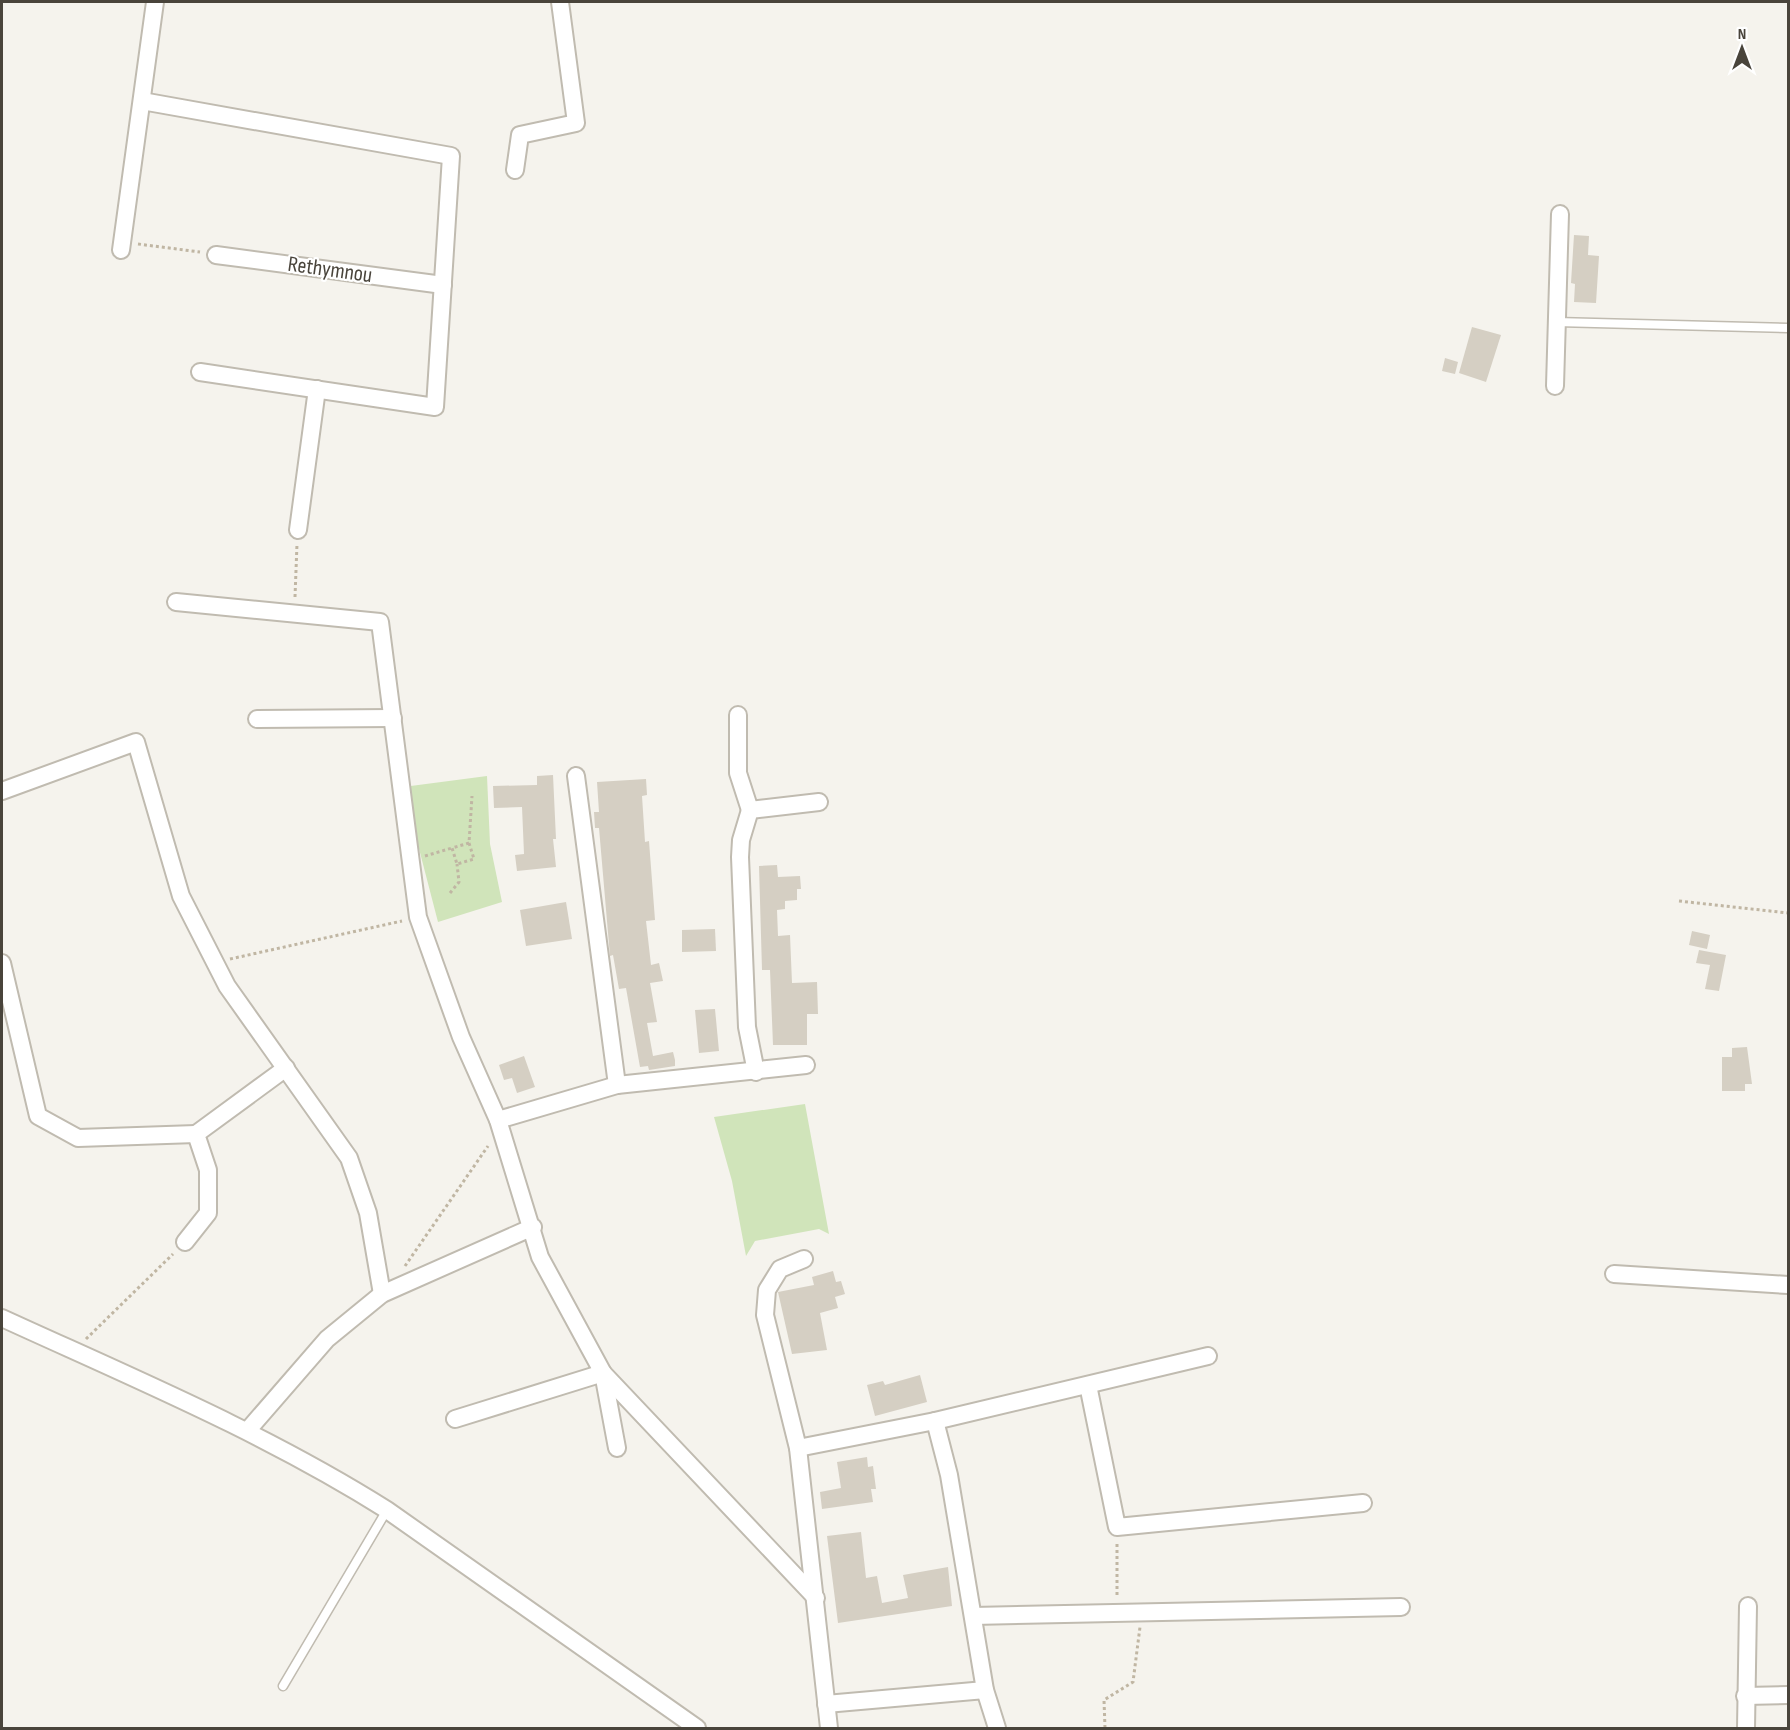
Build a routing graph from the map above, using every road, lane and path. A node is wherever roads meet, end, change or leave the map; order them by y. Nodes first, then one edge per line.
1 (155, 2) edge
2 (560, 2) edge
3 (141, 100) junction
4 (514, 170) dead end
5 (1560, 214) dead end
6 (121, 246) joint
7 (216, 255) joint
8 (443, 285) junction
9 (1556, 322) junction
10 (1788, 328) edge
11 (200, 372) dead end
12 (1555, 386) dead end
13 (317, 389) junction
14 (298, 530) joint
15 (176, 602) dead end
16 (294, 614) junction
17 (738, 715) dead end
18 (393, 718) junction
19 (257, 719) dead end
20 (576, 776) dead end
21 (2, 791) edge
22 (472, 796) dead end
23 (819, 802) dead end
24 (750, 810) junction
25 (469, 843) junction
26 (452, 848) junction
27 (457, 864) junction
28 (412, 867) junction
29 (450, 893) dead end
30 (1679, 902) dead end
31 (1788, 913) edge
32 (418, 917) junction
33 (215, 962) junction
34 (2, 963) edge
35 (806, 1065) dead end
36 (286, 1068) junction
37 (756, 1072) junction
38 (617, 1085) junction
39 (500, 1124) junction
40 (196, 1134) junction
41 (533, 1227) junction
42 (185, 1242) joint
43 (804, 1259) dead end
44 (1614, 1274) dead end
45 (1788, 1285) edge
46 (385, 1293) junction
47 (2, 1318) edge
48 (74, 1351) junction
49 (1208, 1356) dead end
50 (603, 1373) junction
51 (1088, 1385) junction
52 (455, 1419) dead end
53 (934, 1421) junction
54 (249, 1430) junction
55 (617, 1448) dead end
56 (798, 1448) junction
57 (1363, 1503) dead end
58 (387, 1510) junction
59 (1117, 1527) junction
60 (816, 1598) junction
61 (1748, 1606) dead end
62 (1401, 1607) dead end
63 (1117, 1612) junction
64 (1142, 1612) junction
65 (974, 1616) junction
66 (282, 1686) dead end
67 (985, 1690) junction
68 (1788, 1695) edge
69 (1745, 1696) junction
70 (825, 1704) junction
71 (697, 1728) edge
72 (829, 1728) edge
73 (997, 1728) edge
74 (1105, 1728) edge
75 (1746, 1728) edge

1 - 3 street
2 - 4 street
3 - 6 street
3 - 8 street
5 - 9 street
6 - 7 path
7 - 8 street, Rethymnou
8 - 13 street
9 - 10 lane
9 - 12 street
11 - 13 street
13 - 14 street
14 - 16 path
15 - 16 street
16 - 18 street
17 - 24 street
18 - 19 street
18 - 28 street
20 - 38 street
21 - 33 street
22 - 25 path
23 - 24 street
24 - 37 street
25 - 26 path
25 - 27 path
26 - 27 path
26 - 28 path
27 - 29 path
28 - 32 street
30 - 31 path
32 - 33 path
32 - 39 street
33 - 36 street
34 - 40 street
35 - 37 street
36 - 40 street
36 - 46 street
37 - 38 street
38 - 39 street
39 - 41 street
39 - 46 path
40 - 42 street
41 - 46 street
41 - 50 street
42 - 48 path
43 - 56 street
44 - 45 street
46 - 54 street
47 - 48 street
48 - 54 street
49 - 51 street
50 - 52 street
50 - 55 street
50 - 60 street
51 - 53 street
51 - 59 street
53 - 56 street
53 - 65 street
54 - 58 street
56 - 60 street
57 - 59 street
58 - 66 lane
58 - 71 street
59 - 63 path
60 - 70 street
61 - 69 street
62 - 64 street
63 - 64 street
63 - 65 street
64 - 74 path
65 - 67 street
67 - 70 street
67 - 73 street
68 - 69 street
69 - 75 street
70 - 72 street

